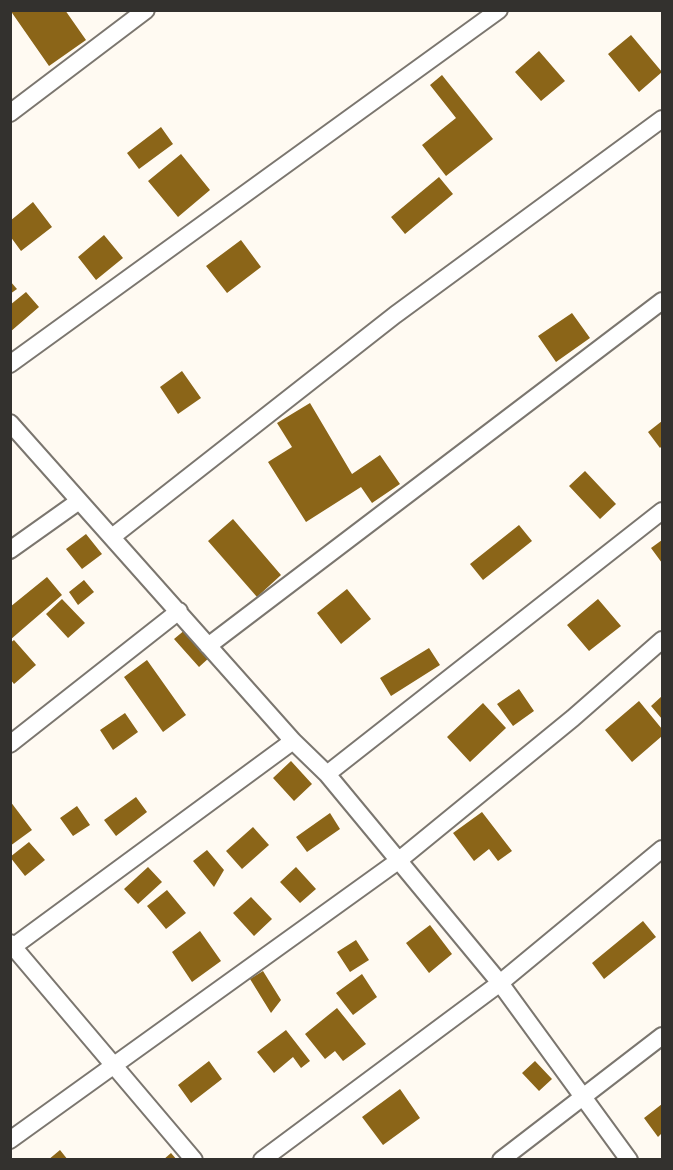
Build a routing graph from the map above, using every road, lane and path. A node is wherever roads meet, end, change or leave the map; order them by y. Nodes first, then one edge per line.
1 (146, 10) edge
2 (499, 10) edge
3 (10, 114) edge
4 (663, 119) edge
5 (663, 301) edge
6 (10, 364) edge
7 (10, 423) edge
8 (80, 501) junction
9 (663, 511) edge
10 (112, 537) junction
11 (10, 550) edge
12 (179, 611) junction
13 (663, 640) edge
14 (207, 646) junction
15 (293, 741) junction
16 (10, 744) edge
17 (327, 774) junction
18 (663, 849) edge
19 (398, 861) junction
20 (12, 946) edge
21 (500, 983) junction
22 (663, 1036) edge
23 (116, 1066) junction
24 (582, 1097) junction
25 (10, 1140) edge
26 (194, 1160) edge
27 (262, 1160) edge
28 (501, 1160) edge
29 (629, 1160) edge

1 - 3 street
2 - 6 street
4 - 10 street
5 - 14 street
7 - 8 street
8 - 10 street
8 - 11 street
9 - 17 street
10 - 12 street
12 - 14 street
12 - 16 street
13 - 19 street
14 - 15 street
15 - 17 street
15 - 20 street
17 - 19 street
18 - 21 street
19 - 21 street
19 - 23 street
20 - 23 street
21 - 24 street
21 - 27 street
22 - 24 street
23 - 25 street
23 - 26 street
24 - 28 street
24 - 29 street

